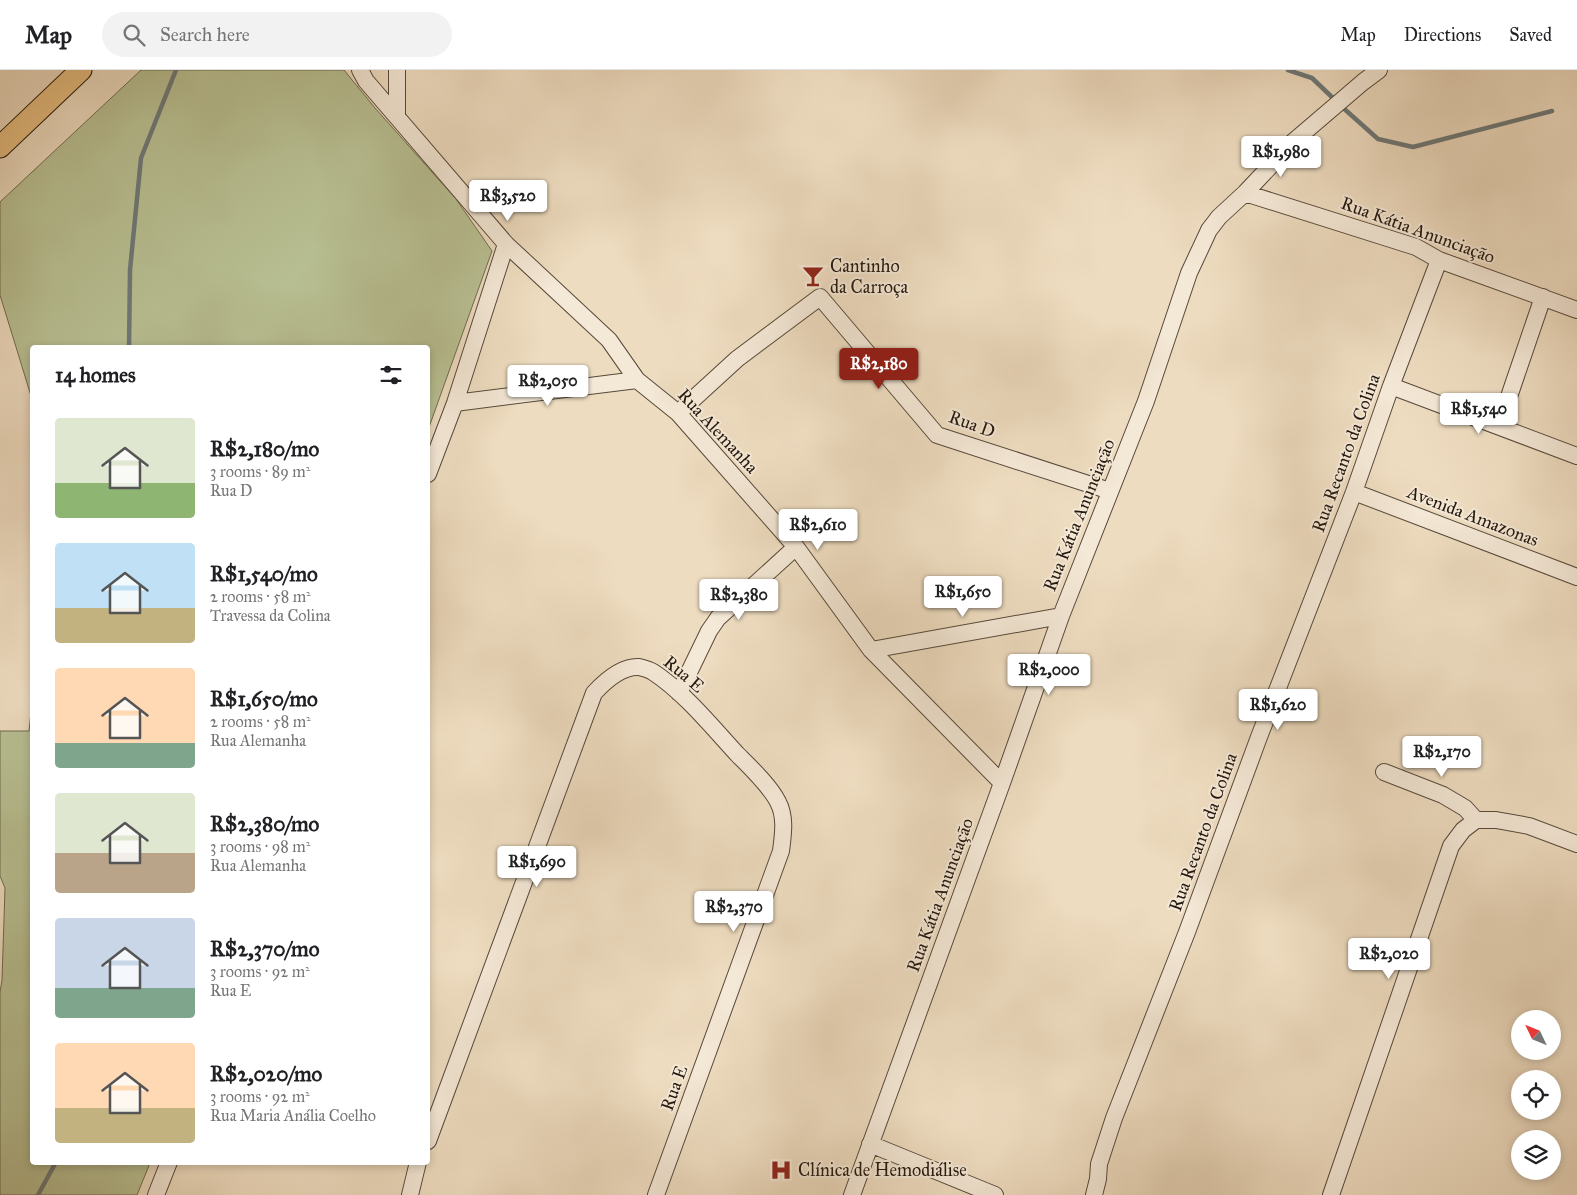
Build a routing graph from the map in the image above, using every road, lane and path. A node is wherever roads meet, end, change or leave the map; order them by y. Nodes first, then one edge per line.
1 (360, 70) edge
2 (397, 70) edge
3 (1380, 70) edge
4 (78, 71) edge
5 (396, 115) junction
6 (0, 148) edge
7 (1245, 194) junction
8 (506, 244) junction
9 (1439, 260) junction
10 (1543, 297) junction
11 (1577, 310) edge
12 (638, 380) junction
13 (1391, 386) junction
14 (455, 403) junction
15 (678, 413) junction
16 (1499, 426) junction
17 (1577, 456) edge
18 (430, 469) edge
19 (1110, 491) junction
20 (1354, 492) junction
21 (796, 547) junction
22 (1577, 576) edge
23 (1061, 616) junction
24 (870, 650) junction
25 (679, 693) junction
26 (1384, 772) dead end
27 (1002, 783) junction
28 (1476, 820) junction
29 (1577, 844) edge
30 (430, 1136) edge
31 (870, 1144) junction
32 (168, 1165) edge
33 (417, 1165) edge
34 (156, 1195) edge
35 (410, 1195) edge
36 (656, 1195) edge
37 (852, 1195) edge
38 (995, 1195) edge
39 (1094, 1195) edge
40 (1331, 1195) edge

1 - 5 street, Rua Alemanha
2 - 5 street
3 - 7 street
4 - 6 main road
5 - 8 street, Rua Alemanha
7 - 9 street, Rua Kátia Anunciação
7 - 19 street, Rua Kátia Anunciação
8 - 12 street, Rua Alemanha
8 - 14 street
9 - 10 street, Rua Kátia Anunciação
9 - 13 street, Rua Recanto da Colina
10 - 11 street, Rua Kátia Anunciação
10 - 16 street
12 - 14 street
12 - 15 street, Rua Alemanha
13 - 16 street
13 - 20 street, Rua Recanto da Colina
14 - 18 street
15 - 19 street, Rua D
15 - 21 street, Rua Alemanha
16 - 17 street
19 - 23 street, Rua Kátia Anunciação
20 - 22 street, Avenida Amazonas
20 - 39 street, Rua Recanto da Colina
21 - 24 street, Rua Alemanha
21 - 25 street
23 - 24 street
23 - 27 street, Rua Kátia Anunciação
24 - 27 street, Rua Alemanha
25 - 30 street, Rua E
25 - 36 street, Rua E
26 - 28 street
27 - 31 street, Rua Kátia Anunciação
28 - 29 street
28 - 40 street
31 - 37 street, Rua Kátia Anunciação
31 - 38 street
32 - 34 street
33 - 35 street

